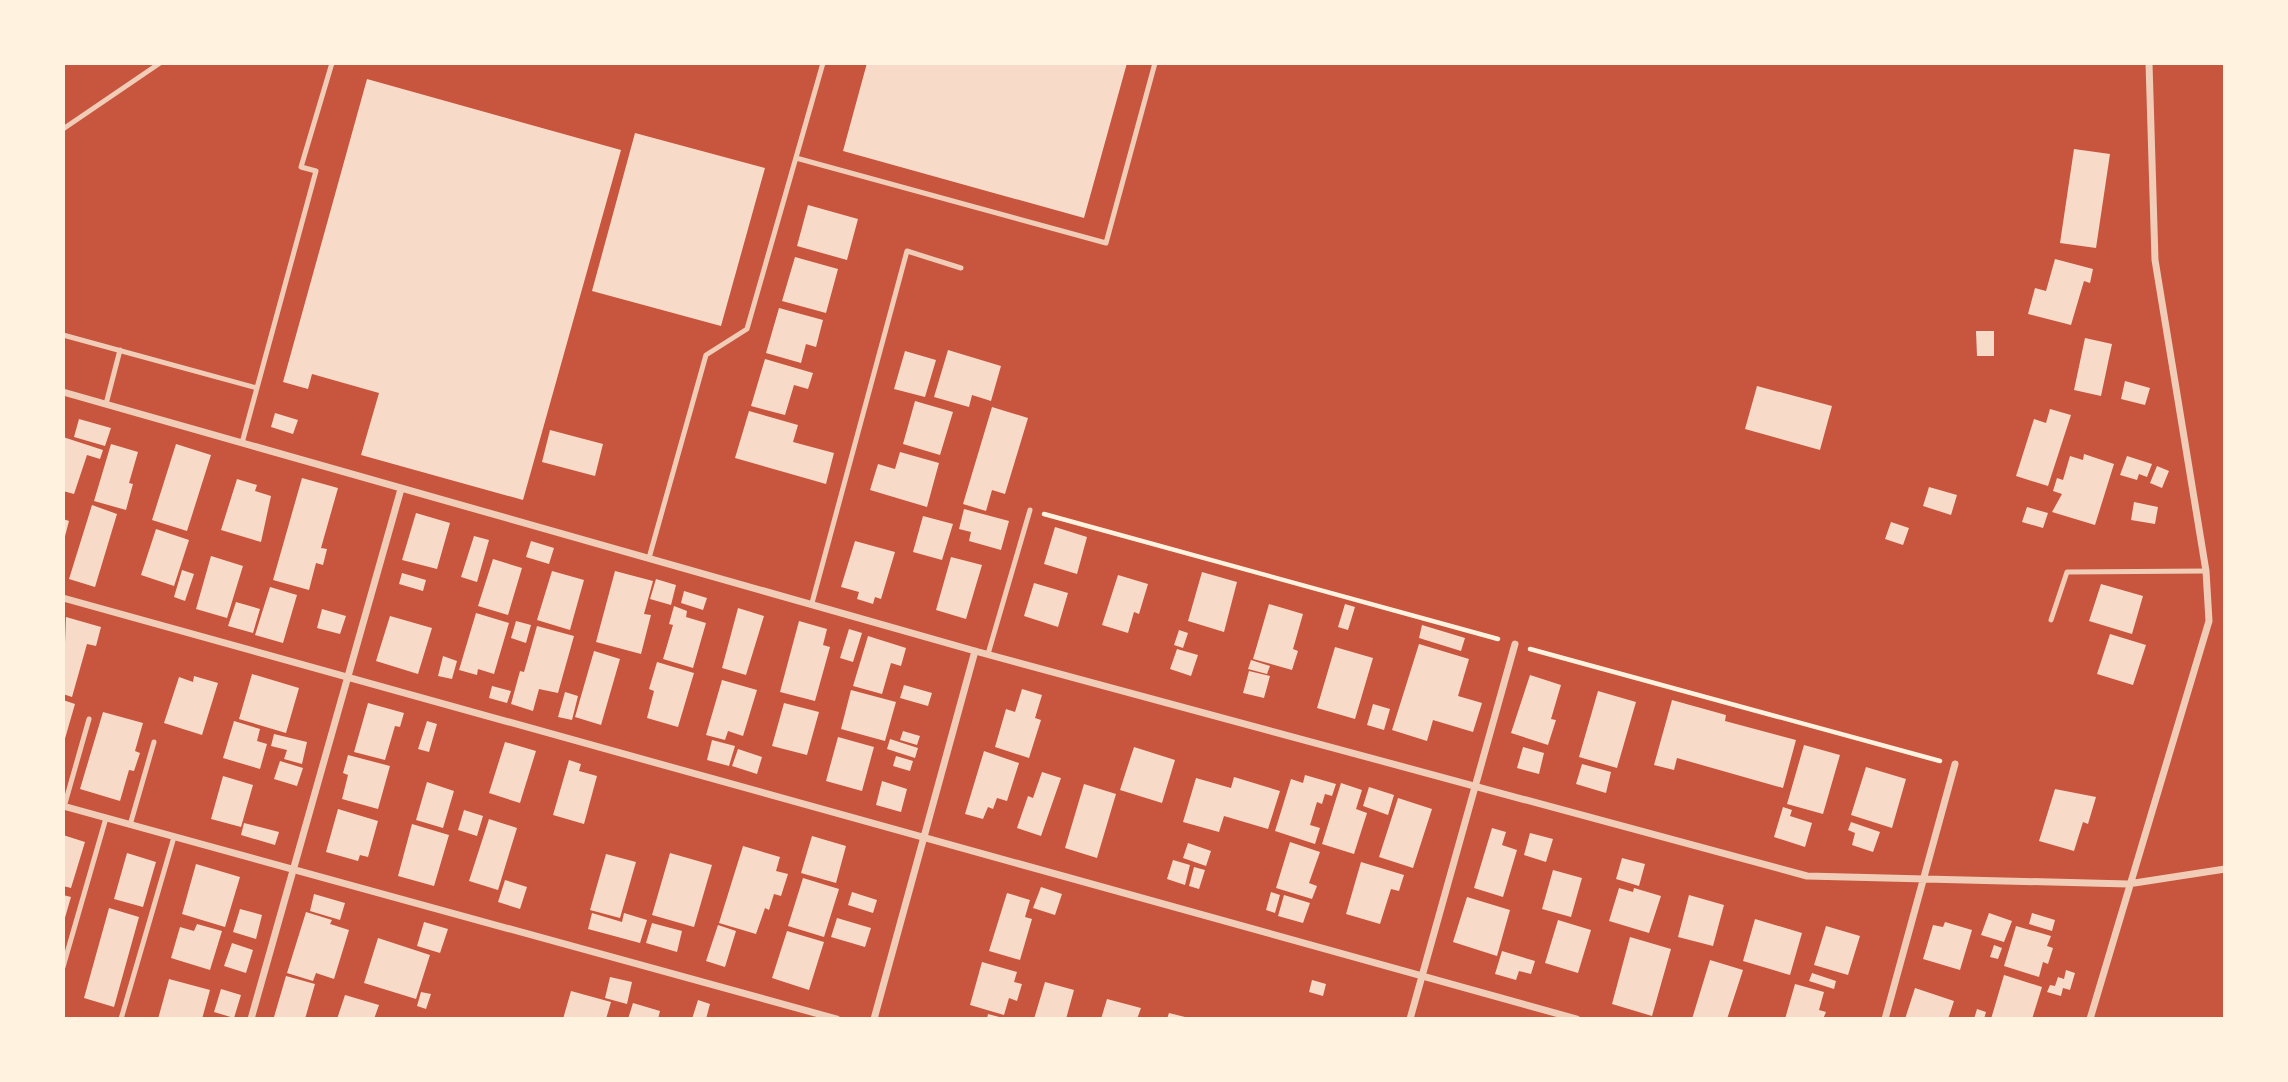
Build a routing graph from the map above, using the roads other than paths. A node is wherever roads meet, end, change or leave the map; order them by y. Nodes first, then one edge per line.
1 (160, 63) edge
2 (332, 63) edge
3 (823, 63) edge
4 (1155, 63) edge
5 (2150, 63) edge
6 (63, 129) edge
7 (796, 159) junction
8 (961, 268) dead end
9 (63, 335) edge
10 (120, 350) junction
11 (257, 388) junction
12 (63, 392) edge
13 (106, 404) junction
14 (242, 443) junction
15 (401, 489) junction
16 (1030, 510) road end
17 (649, 558) junction
18 (2206, 571) junction
19 (63, 598) edge
20 (812, 603) junction
21 (2052, 620) dead end
22 (1515, 644) road end
23 (975, 651) junction
24 (988, 654) junction
25 (347, 677) junction
26 (89, 719) dead end
27 (154, 743) dead end
28 (1955, 764) road end
29 (1473, 788) junction
30 (63, 806) edge
31 (106, 818) junction
32 (130, 825) junction
33 (174, 837) junction
34 (923, 838) junction
35 (293, 869) junction
36 (2225, 869) edge
37 (1923, 879) junction
38 (2128, 884) junction
39 (63, 967) edge
40 (1422, 976) junction
41 (121, 1019) edge
42 (251, 1019) edge
43 (837, 1019) edge
44 (874, 1019) edge
45 (1410, 1019) edge
46 (1577, 1019) edge
47 (1885, 1019) edge
48 (2090, 1019) edge

1 - 6 lane
2 - 11 lane
3 - 7 lane
4 - 7 lane
5 - 18 street
7 - 17 lane
8 - 20 lane
9 - 10 lane
10 - 11 lane
10 - 13 lane
11 - 14 lane
12 - 13 street
13 - 14 street
14 - 15 street
15 - 17 street
15 - 25 street
16 - 24 lane
17 - 20 street
18 - 21 lane
18 - 38 street
19 - 25 street
20 - 23 street
22 - 29 street
23 - 24 street
23 - 34 street
24 - 29 street
25 - 34 street
25 - 35 street
26 - 30 lane
27 - 32 lane
28 - 37 street
29 - 37 street
29 - 40 street
30 - 31 street
31 - 32 street
31 - 39 lane
32 - 33 street
33 - 35 street
33 - 41 lane
34 - 40 street
34 - 44 street
35 - 42 street
35 - 43 street
36 - 38 street
37 - 38 street
37 - 47 street
38 - 48 street
40 - 45 street
40 - 46 street

